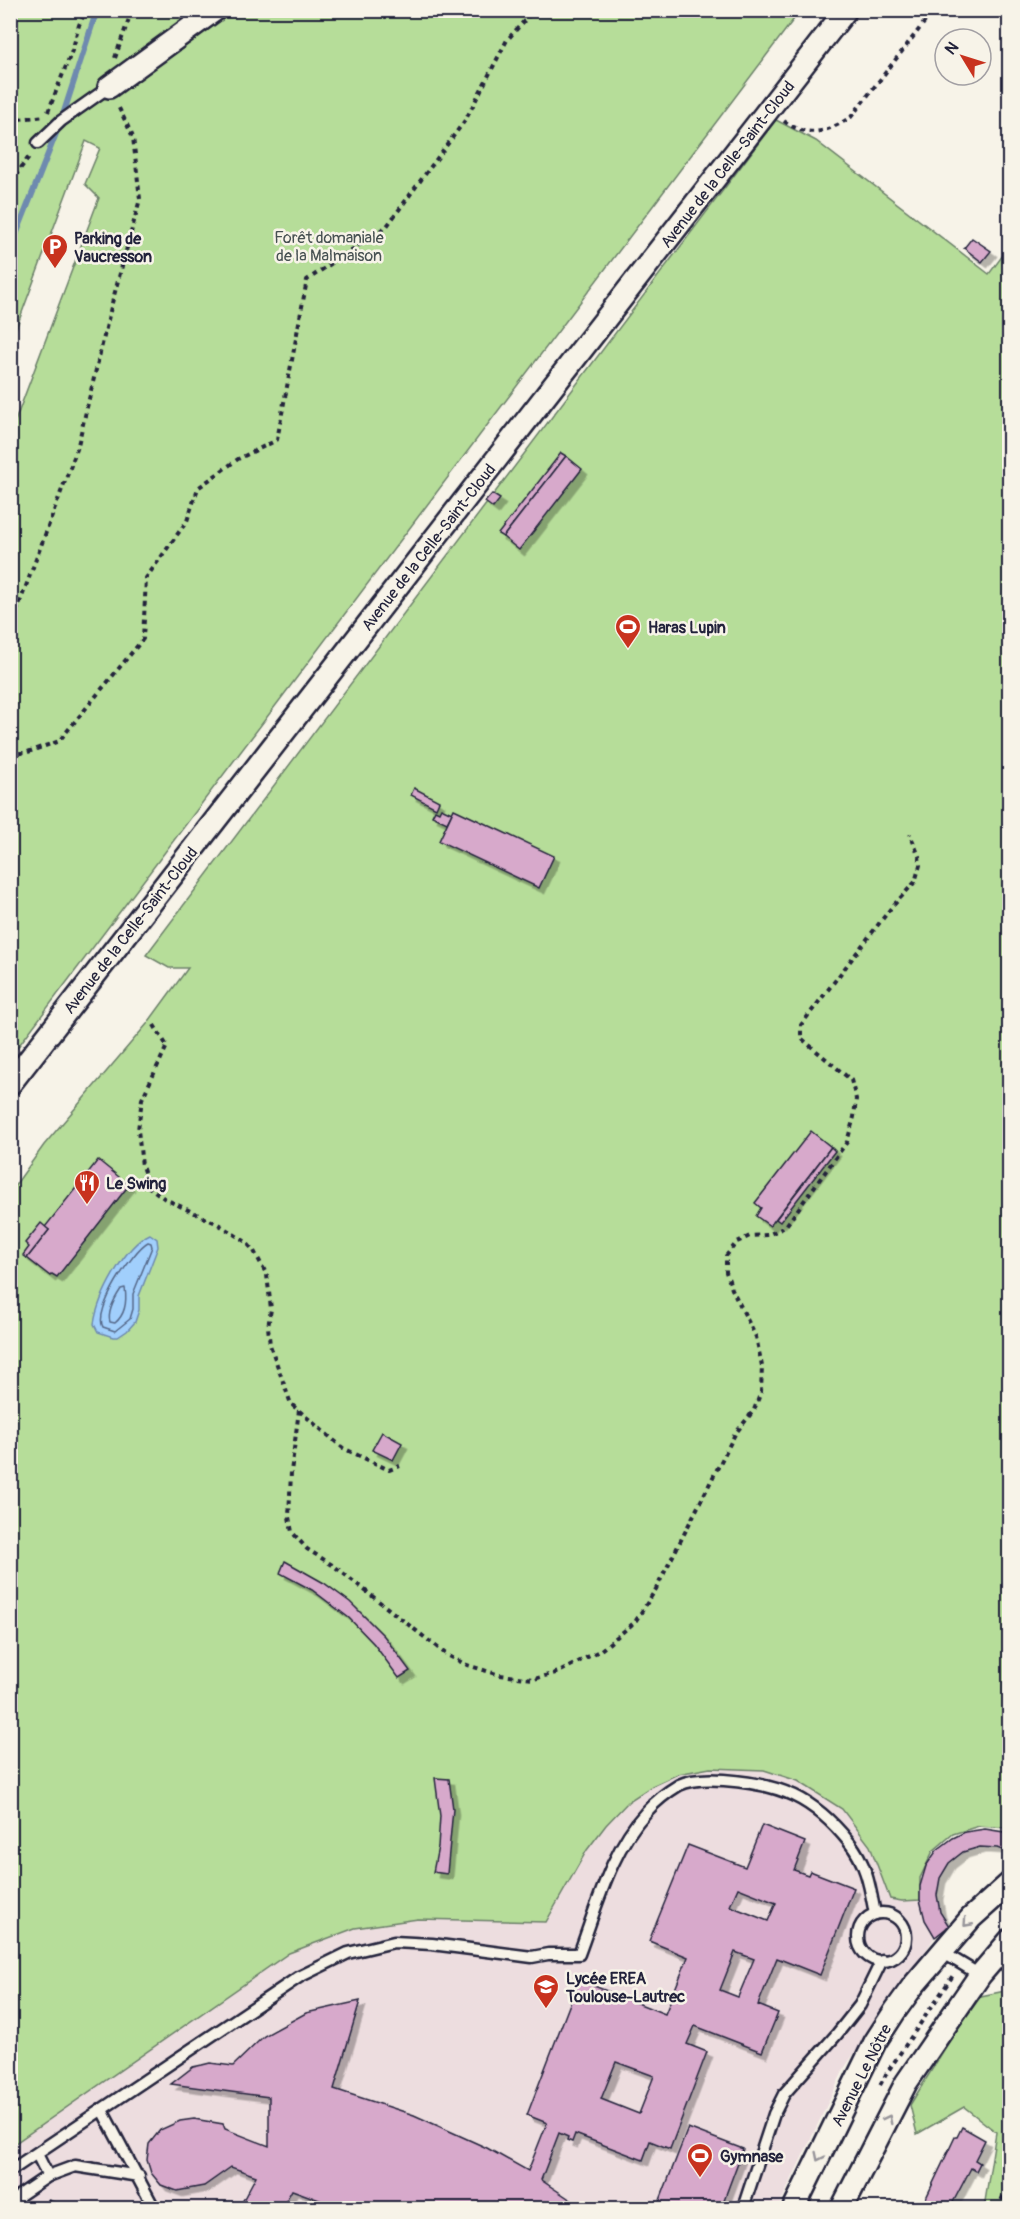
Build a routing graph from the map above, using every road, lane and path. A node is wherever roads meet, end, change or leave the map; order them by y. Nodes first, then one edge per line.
1 (86, 10) edge
2 (132, 10) edge
3 (215, 10) edge
4 (534, 10) edge
5 (846, 10) edge
6 (934, 10) edge
7 (109, 87) junction
8 (10, 109) edge
9 (769, 110) junction
10 (47, 116) junction
11 (10, 120) edge
12 (17, 120) junction
13 (39, 143) junction
14 (10, 183) edge
15 (10, 629) edge
16 (10, 753) edge
17 (910, 834) dead end
18 (154, 1024) dead end
19 (10, 1084) edge
20 (299, 1410) junction
21 (400, 1466) dead end
22 (1010, 1883) edge
23 (875, 1914) junction
24 (1010, 1940) edge
25 (942, 1952) junction
26 (882, 1960) junction
27 (980, 1975) junction
28 (102, 2110) junction
29 (37, 2154) junction
30 (10, 2171) edge
31 (48, 2176) junction
32 (139, 2176) junction
33 (1010, 2184) edge
34 (13, 2208) edge
35 (154, 2208) edge
36 (743, 2208) edge
37 (794, 2208) edge
38 (842, 2208) edge
39 (997, 2208) edge

1 - 10 path
2 - 7 path
3 - 7 street
4 - 16 path
5 - 9 street, Avenue de la Celle-Saint-Cloud
6 - 9 path
7 - 13 lane
7 - 15 path
8 - 12 path
9 - 19 street, Avenue de la Celle-Saint-Cloud
10 - 12 path
10 - 13 path
11 - 12 path
13 - 14 path
17 - 20 path
18 - 20 path
20 - 21 path
22 -> 25 street, Avenue Le Nôtre
23 - 26 lane
23 - 26 lane
23 - 28 lane
24 - 27 street
25 - 27 lane
25 -> 37 street, Avenue Le Nôtre
26 - 36 lane
38 -> 27 street
28 - 29 lane
28 - 32 lane
29 - 30 lane
29 - 31 lane
31 - 32 lane
31 - 34 lane
32 - 35 lane
33 - 39 path

